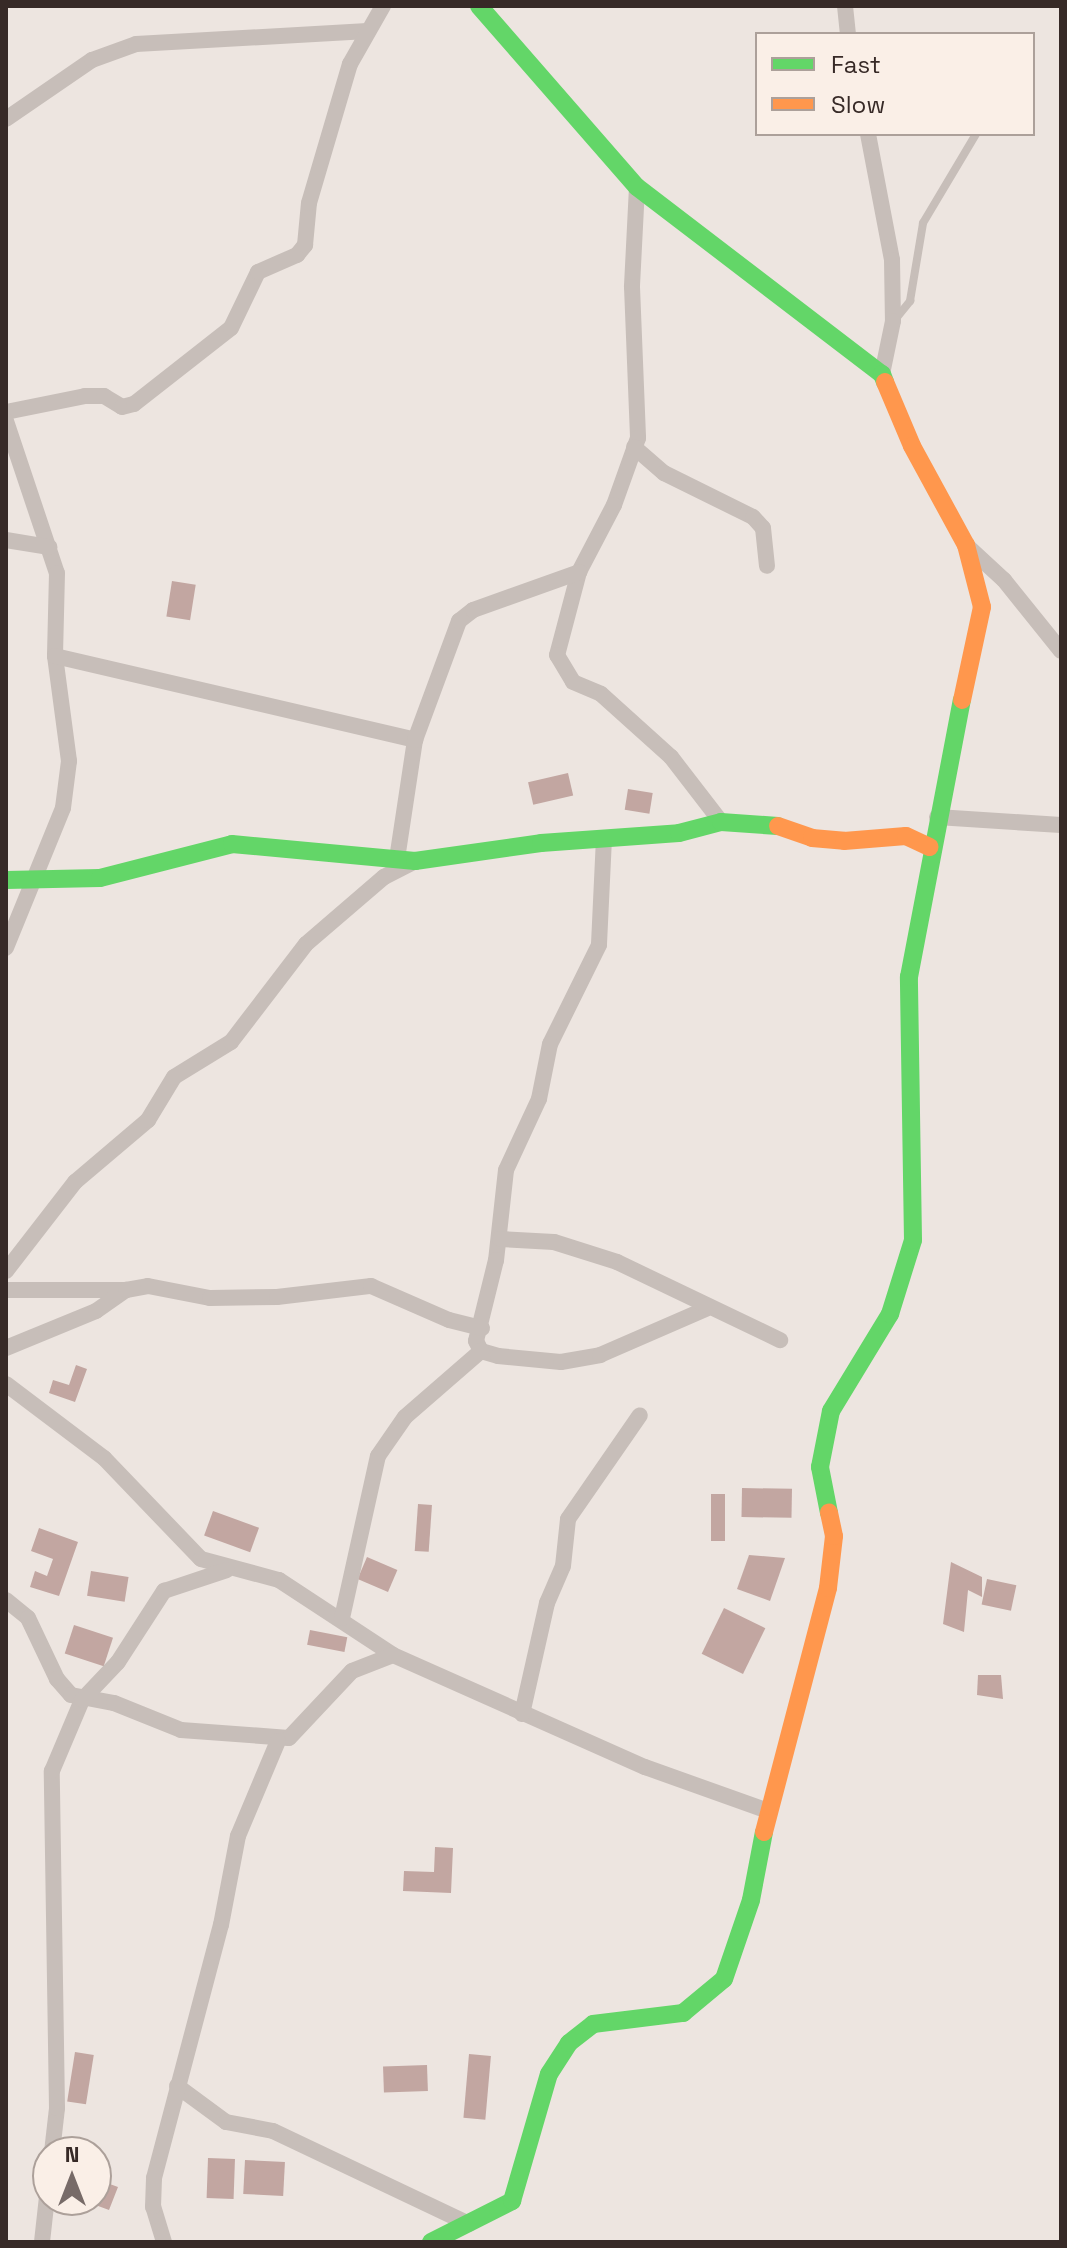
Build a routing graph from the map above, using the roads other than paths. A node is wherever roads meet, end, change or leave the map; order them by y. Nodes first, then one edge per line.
1 (383, 6) edge
2 (479, 6) edge
3 (845, 6) edge
4 (368, 31) junction
5 (848, 32) edge
6 (6, 119) edge
7 (868, 136) edge
8 (975, 136) edge
9 (637, 187) junction
10 (893, 321) junction
11 (882, 374) junction
12 (6, 412) edge
13 (6, 421) edge
14 (634, 447) junction
15 (6, 540) edge
16 (966, 545) junction
17 (49, 547) junction
18 (767, 566) dead end
19 (579, 572) junction
20 (1061, 651) edge
21 (55, 656) junction
22 (415, 740) junction
23 (937, 817) junction
24 (721, 822) junction
25 (1061, 825) edge
26 (604, 838) junction
27 (930, 847) junction
28 (406, 860) junction
29 (35, 879) junction
30 (6, 880) edge
31 (6, 948) edge
32 (500, 1239) junction
33 (6, 1271) edge
34 (6, 1290) edge
35 (126, 1290) junction
36 (706, 1309) junction
37 (482, 1328) junction
38 (780, 1340) dead end
39 (6, 1348) edge
40 (481, 1351) junction
41 (6, 1384) edge
42 (640, 1415) dead end
43 (227, 1570) junction
44 (6, 1600) edge
45 (342, 1618) junction
46 (393, 1655) junction
47 (82, 1700) junction
48 (522, 1714) junction
49 (278, 1741) junction
50 (768, 1811) junction
51 (177, 2086) junction
52 (54, 2136) edge
53 (45, 2216) edge
54 (469, 2224) junction
55 (42, 2242) edge
56 (164, 2242) edge
57 (431, 2242) edge

1 - 4 street
2 - 9 street
3 - 5 street
4 - 6 street
4 - 12 street
7 - 10 street
8 - 10 lane
9 - 11 street
9 - 14 street
10 - 11 street
11 - 16 street
13 - 17 street
14 - 18 street
14 - 19 street
15 - 17 street
16 - 20 street
16 - 23 street
17 - 21 street
19 - 22 street
19 - 24 street
21 - 22 street
21 - 29 street
22 - 28 street
23 - 25 street
23 - 27 street
24 - 26 street
24 - 27 street
26 - 28 street
26 - 32 street
27 - 50 street
28 - 29 street
28 - 33 street
29 - 30 street
29 - 31 street
32 - 36 street
32 - 37 street
34 - 35 street
35 - 37 street
35 - 39 street
36 - 38 street
36 - 40 street
37 - 40 street
40 - 45 street
41 - 43 street
42 - 48 street
43 - 45 street
43 - 47 street
44 - 47 street
45 - 46 street
46 - 48 street
46 - 49 street
47 - 49 street
47 - 52 street
48 - 50 street
49 - 51 street
50 - 54 street
51 - 54 street
51 - 56 street
53 - 55 street
54 - 57 street

